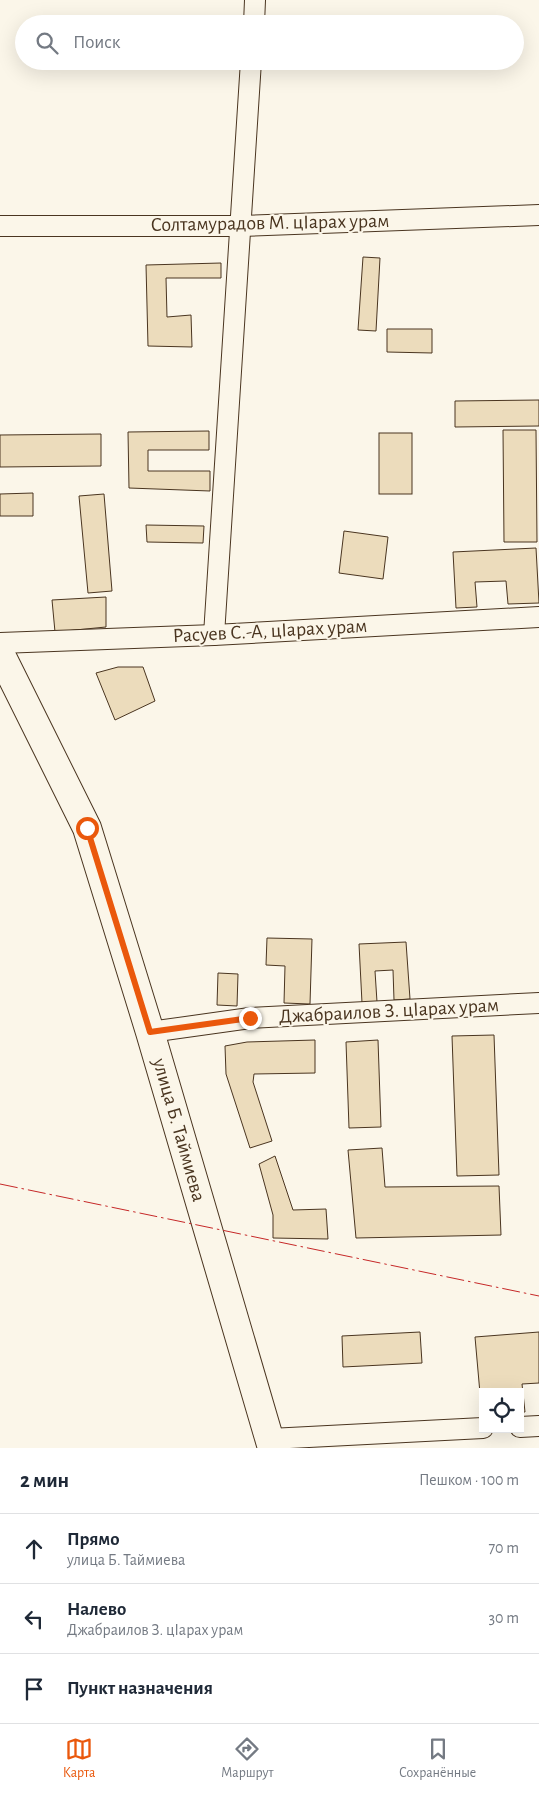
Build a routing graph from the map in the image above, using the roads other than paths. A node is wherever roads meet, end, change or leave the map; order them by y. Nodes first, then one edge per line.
1 (256, 0) edge
2 (255, 15) edge
3 (250, 70) edge
4 (539, 215) edge
5 (0, 226) edge
6 (240, 226) junction
7 (539, 617) edge
8 (214, 635) junction
9 (0, 643) edge
10 (0, 653) edge
11 (539, 1004) edge
12 (150, 1032) junction
13 (539, 1426) edge
14 (524, 1427) edge
15 (479, 1428) edge
16 (271, 1443) edge

1 - 2 street
3 - 6 street
4 - 6 street, Солтамурадов М. цIарах урам
5 - 6 street, Солтамурадов М. цIарах урам
6 - 8 street
7 - 8 street, Расуев С.-А, цIарах урам
8 - 9 street, Расуев С.-А, цIарах урам
10 - 12 main road, улица Б. Таймиева
11 - 12 street, Джабраилов З. цIарах урам
12 - 16 main road, улица Б. Таймиева
13 - 14 street
15 - 16 street

